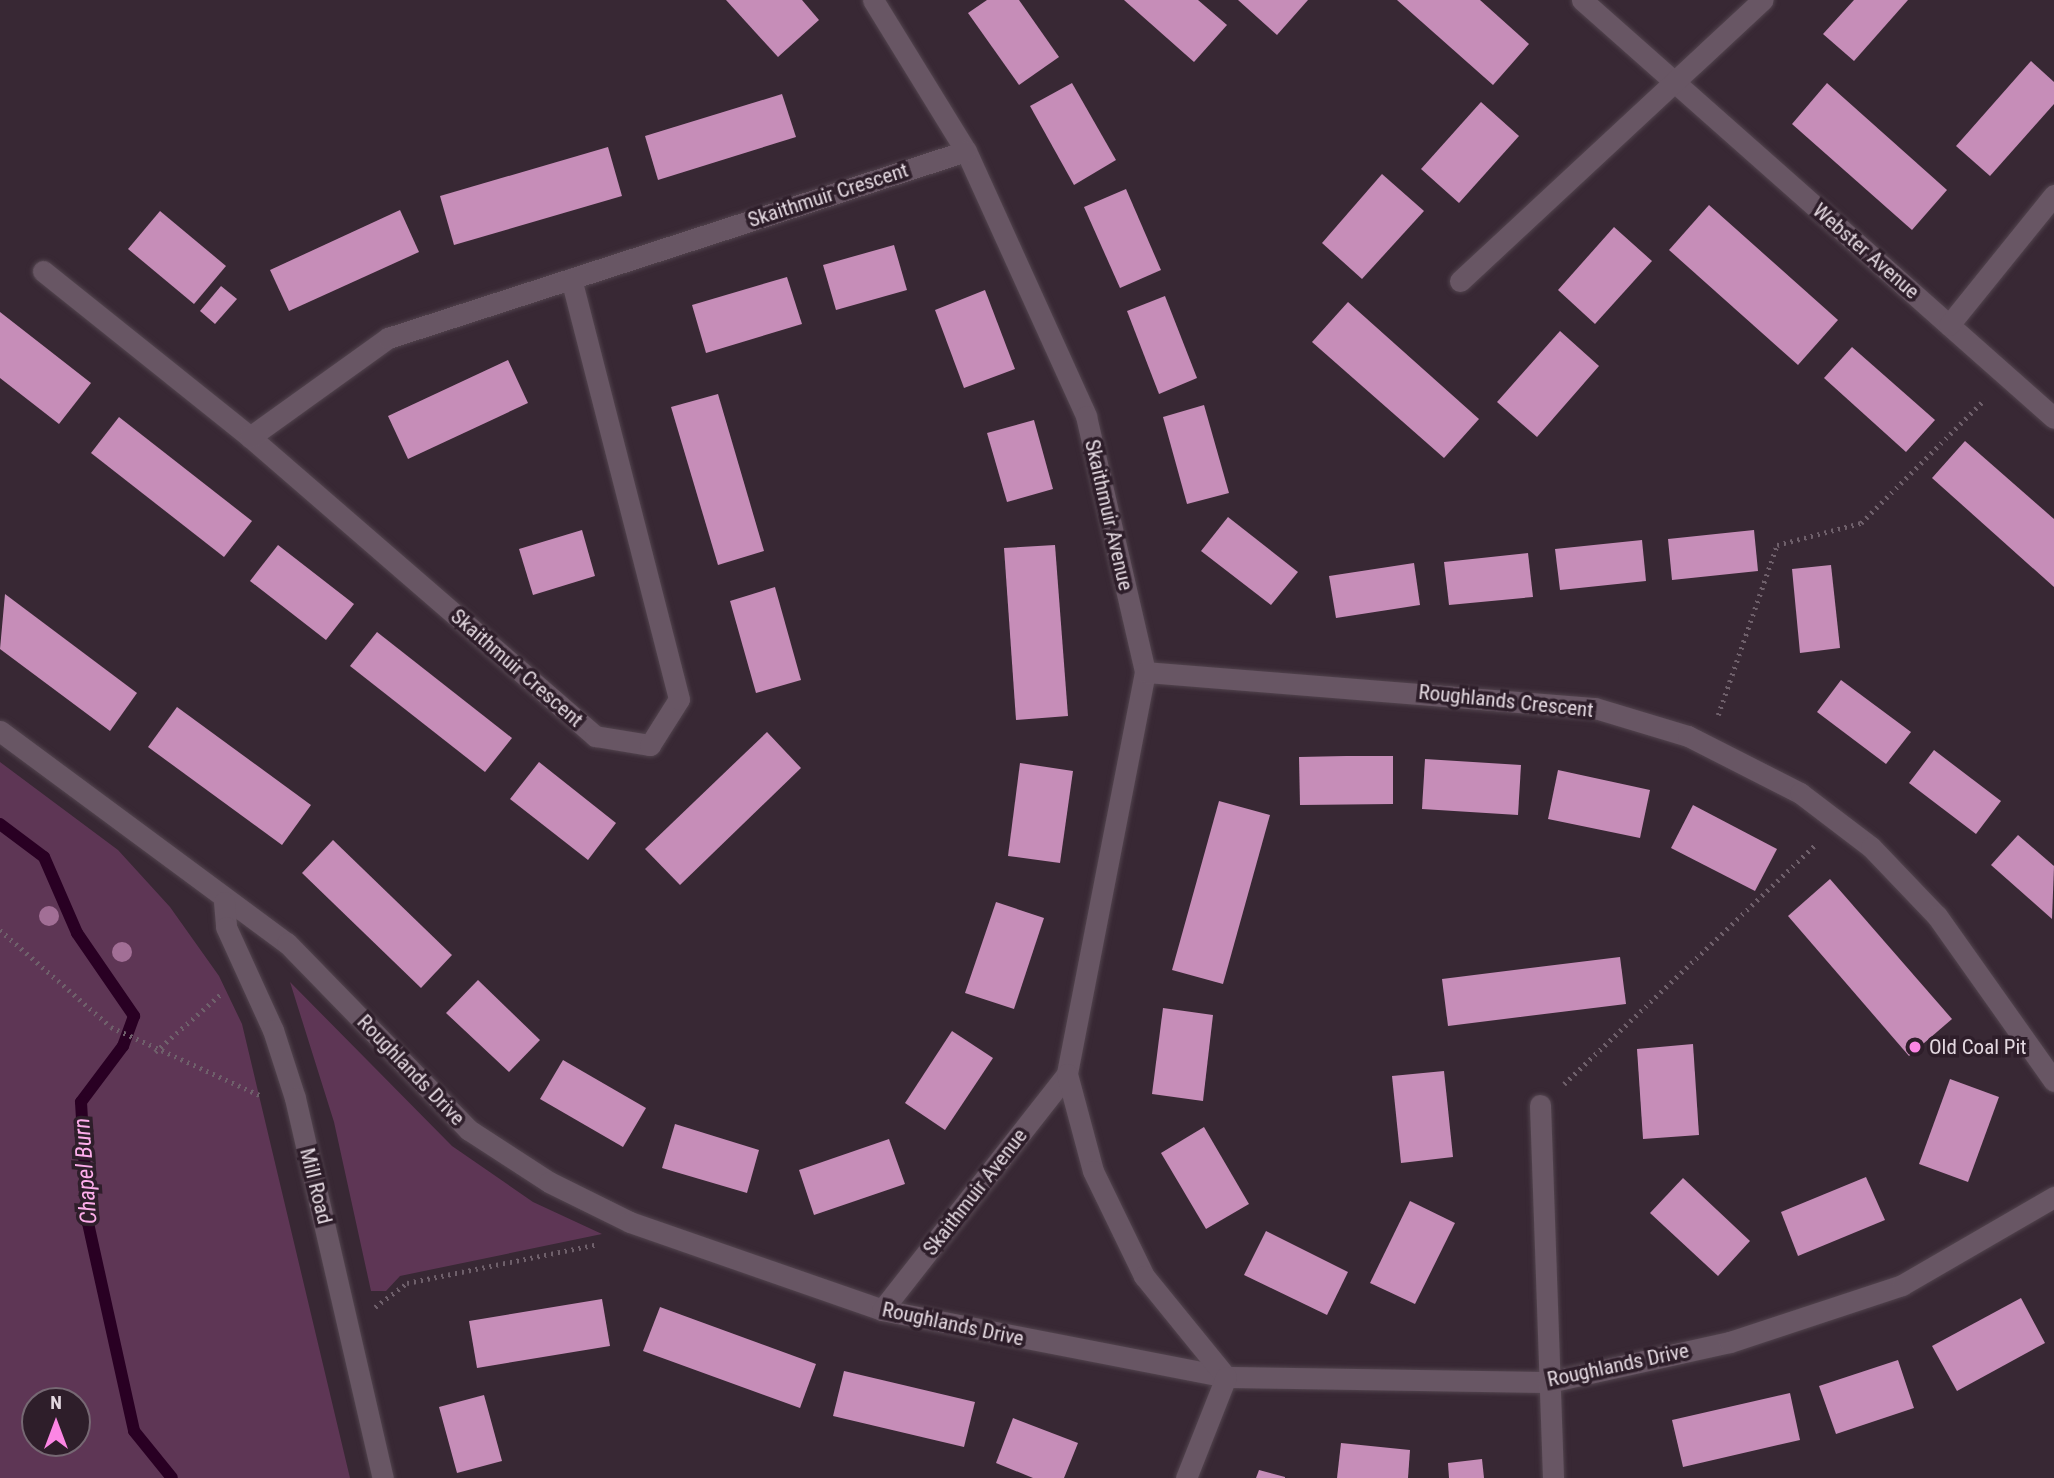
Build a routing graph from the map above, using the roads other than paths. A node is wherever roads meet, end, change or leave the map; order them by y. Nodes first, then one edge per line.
1 (873, 0) edge
2 (1582, 0) edge
3 (1762, 0) edge
4 (1677, 85) junction
5 (966, 150) junction
6 (2054, 195) edge
7 (43, 271) dead end
8 (570, 279) junction
9 (1460, 281) dead end
10 (1949, 325) junction
11 (2054, 418) edge
12 (250, 437) junction
13 (1145, 672) junction
14 (0, 731) edge
15 (224, 902) junction
16 (1067, 1074) junction
17 (2054, 1081) edge
18 (1540, 1105) road end
19 (2054, 1198) edge
20 (882, 1310) junction
21 (1226, 1377) junction
22 (1549, 1382) junction
23 (383, 1478) edge
24 (1186, 1478) edge
25 (1553, 1478) edge

1 - 5 street, Skaithmuir Avenue
2 - 4 street, Webster Avenue
3 - 4 street
4 - 9 street
4 - 10 street, Webster Avenue
5 - 8 street, Skaithmuir Crescent
5 - 13 street, Skaithmuir Avenue
6 - 10 street
7 - 12 street, Skaithmuir Crescent
8 - 12 street, Skaithmuir Crescent
8 - 12 street, Skaithmuir Crescent
10 - 11 street, Webster Avenue
13 - 16 street, Skaithmuir Avenue
13 - 17 street, Roughlands Crescent
14 - 15 street, Roughlands Drive
15 - 20 street, Roughlands Drive
15 - 23 street, Mill Road
16 - 20 street, Skaithmuir Avenue
16 - 21 street, Skaithmuir Avenue
18 - 22 street
19 - 22 street, Roughlands Drive
20 - 21 street, Roughlands Drive
21 - 22 street, Roughlands Drive
21 - 24 street
22 - 25 street

